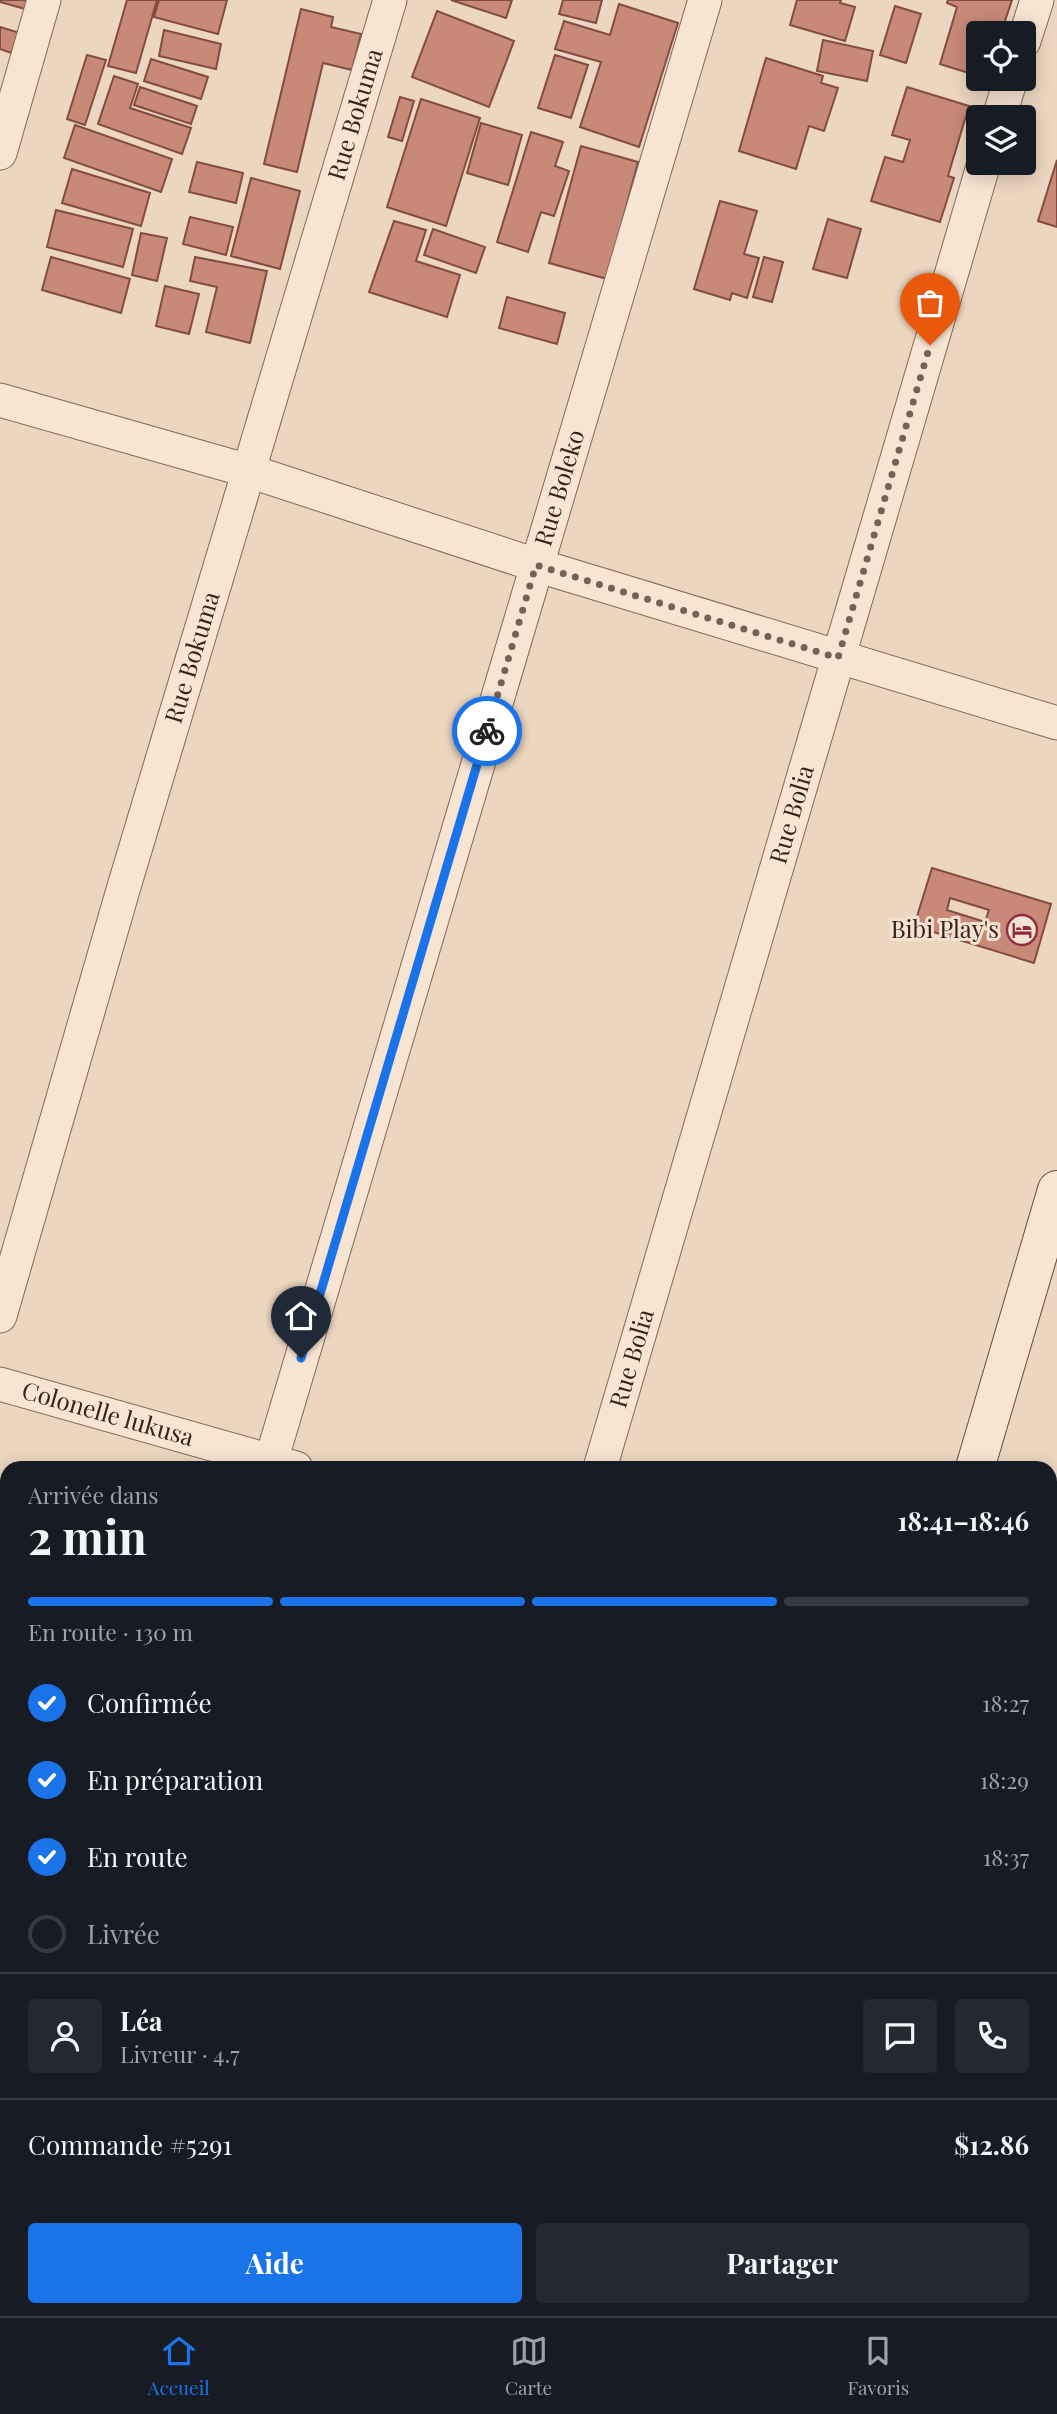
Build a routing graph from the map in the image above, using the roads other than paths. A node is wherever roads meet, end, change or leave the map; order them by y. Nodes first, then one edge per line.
1 (44, 0) edge
2 (390, 0) edge
3 (705, 0) edge
4 (1037, 0) edge
5 (1030, 21) edge
6 (0, 153) edge
7 (980, 175) edge
8 (0, 400) edge
9 (249, 471) junction
10 (536, 565) junction
11 (838, 658) junction
12 (1057, 723) edge
13 (1057, 1190) edge
14 (0, 1316) edge
15 (0, 1384) edge
16 (273, 1461) edge
17 (285, 1461) edge
18 (602, 1461) edge
19 (977, 1461) edge

1 - 6 street
2 - 9 street, Rue Bokuma
3 - 10 street, Rue Boleko
4 - 5 street
7 - 11 street, Rue Bolia
8 - 9 street
9 - 10 street
9 - 14 street, Rue Bokuma
10 - 11 street
10 - 17 street, Rue Boleko
11 - 12 street
11 - 18 street, Rue Bolia
13 - 19 main road
15 - 16 street, Colonelle lukusa

